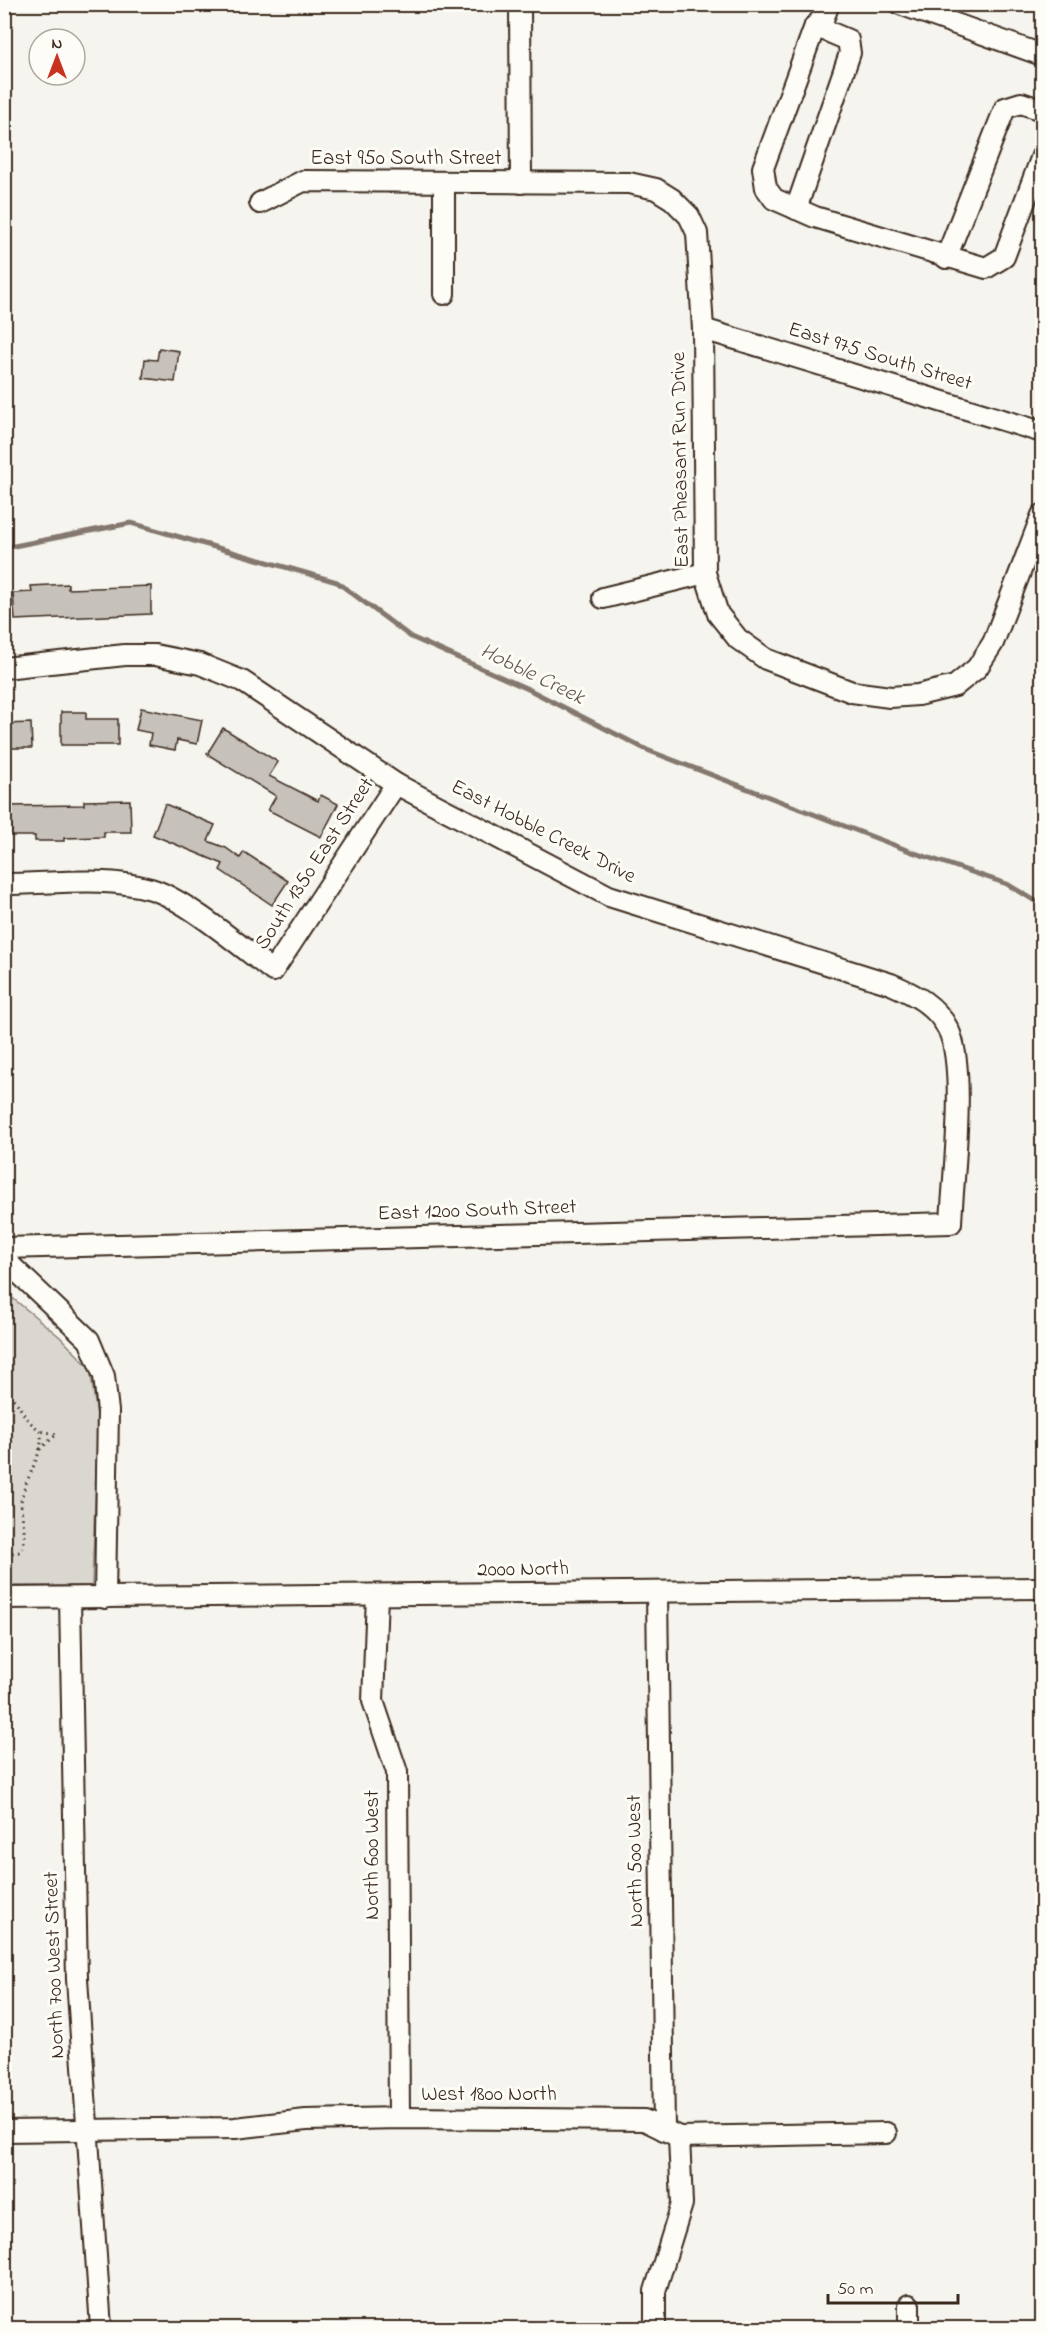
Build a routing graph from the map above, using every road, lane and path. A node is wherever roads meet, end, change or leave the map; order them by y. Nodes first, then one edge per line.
1 (520, 4) edge
2 (829, 4) edge
3 (900, 4) edge
4 (815, 26) junction
5 (1042, 55) edge
6 (1042, 110) edge
7 (1042, 156) edge
8 (444, 183) junction
9 (521, 183) junction
10 (260, 203) dead end
11 (796, 209) junction
12 (946, 258) junction
13 (444, 294) dead end
14 (703, 328) junction
15 (1042, 432) edge
16 (1042, 515) edge
17 (705, 573) junction
18 (603, 598) dead end
19 (4, 668) edge
20 (396, 784) junction
21 (4, 885) edge
22 (951, 1223) joint
23 (4, 1248) edge
24 (4, 1259) edge
25 (4, 1391) edge
26 (39, 1431) junction
27 (39, 1450) junction
28 (4, 1547) edge
29 (1042, 1588) edge
30 (657, 1592) junction
31 (377, 1595) junction
32 (4, 1598) edge
33 (70, 1598) junction
34 (105, 1598) junction
35 (399, 2118) junction
36 (88, 2131) junction
37 (4, 2132) edge
38 (886, 2133) dead end
39 (672, 2134) junction
40 (909, 2306) dead end
41 (100, 2328) edge
42 (655, 2328) edge
43 (909, 2328) edge

1 - 9 street
2 - 4 street
3 - 5 street
4 - 11 street
4 - 11 street
6 - 12 street
7 - 12 street
8 - 9 street, East 950 South Street
8 - 10 street, East 950 South Street
8 - 13 street
9 - 14 street, East 950 South Street
11 - 12 street
14 - 15 street, East 975 South Street
14 - 17 street, East Pheasant Run Drive
16 - 17 street, East Pheasant Run Drive
17 - 18 street
19 - 20 street, East Hobble Creek Drive
20 - 21 street, South 1350 East Street
20 - 22 street, East Hobble Creek Drive
22 - 23 street, East 1200 South Street
24 - 34 street
25 - 26 path
26 - 27 path
26 - 27 path
27 - 28 path
29 - 30 street, 2000 North
30 - 31 street, 2000 North
30 - 39 street, North 500 West
31 - 34 street, 2000 North
31 - 35 street, North 600 West
32 - 33 street, 2000 North
33 - 34 street, 2000 North
33 - 36 street, North 700 West Street
35 - 36 street, West 1800 North
35 - 39 street, West 1800 North
36 - 37 street, West 1800 North
36 - 41 street, North 700 West Street
38 - 39 street, West 1800 North
39 - 42 street, North 500 West
40 - 43 street

